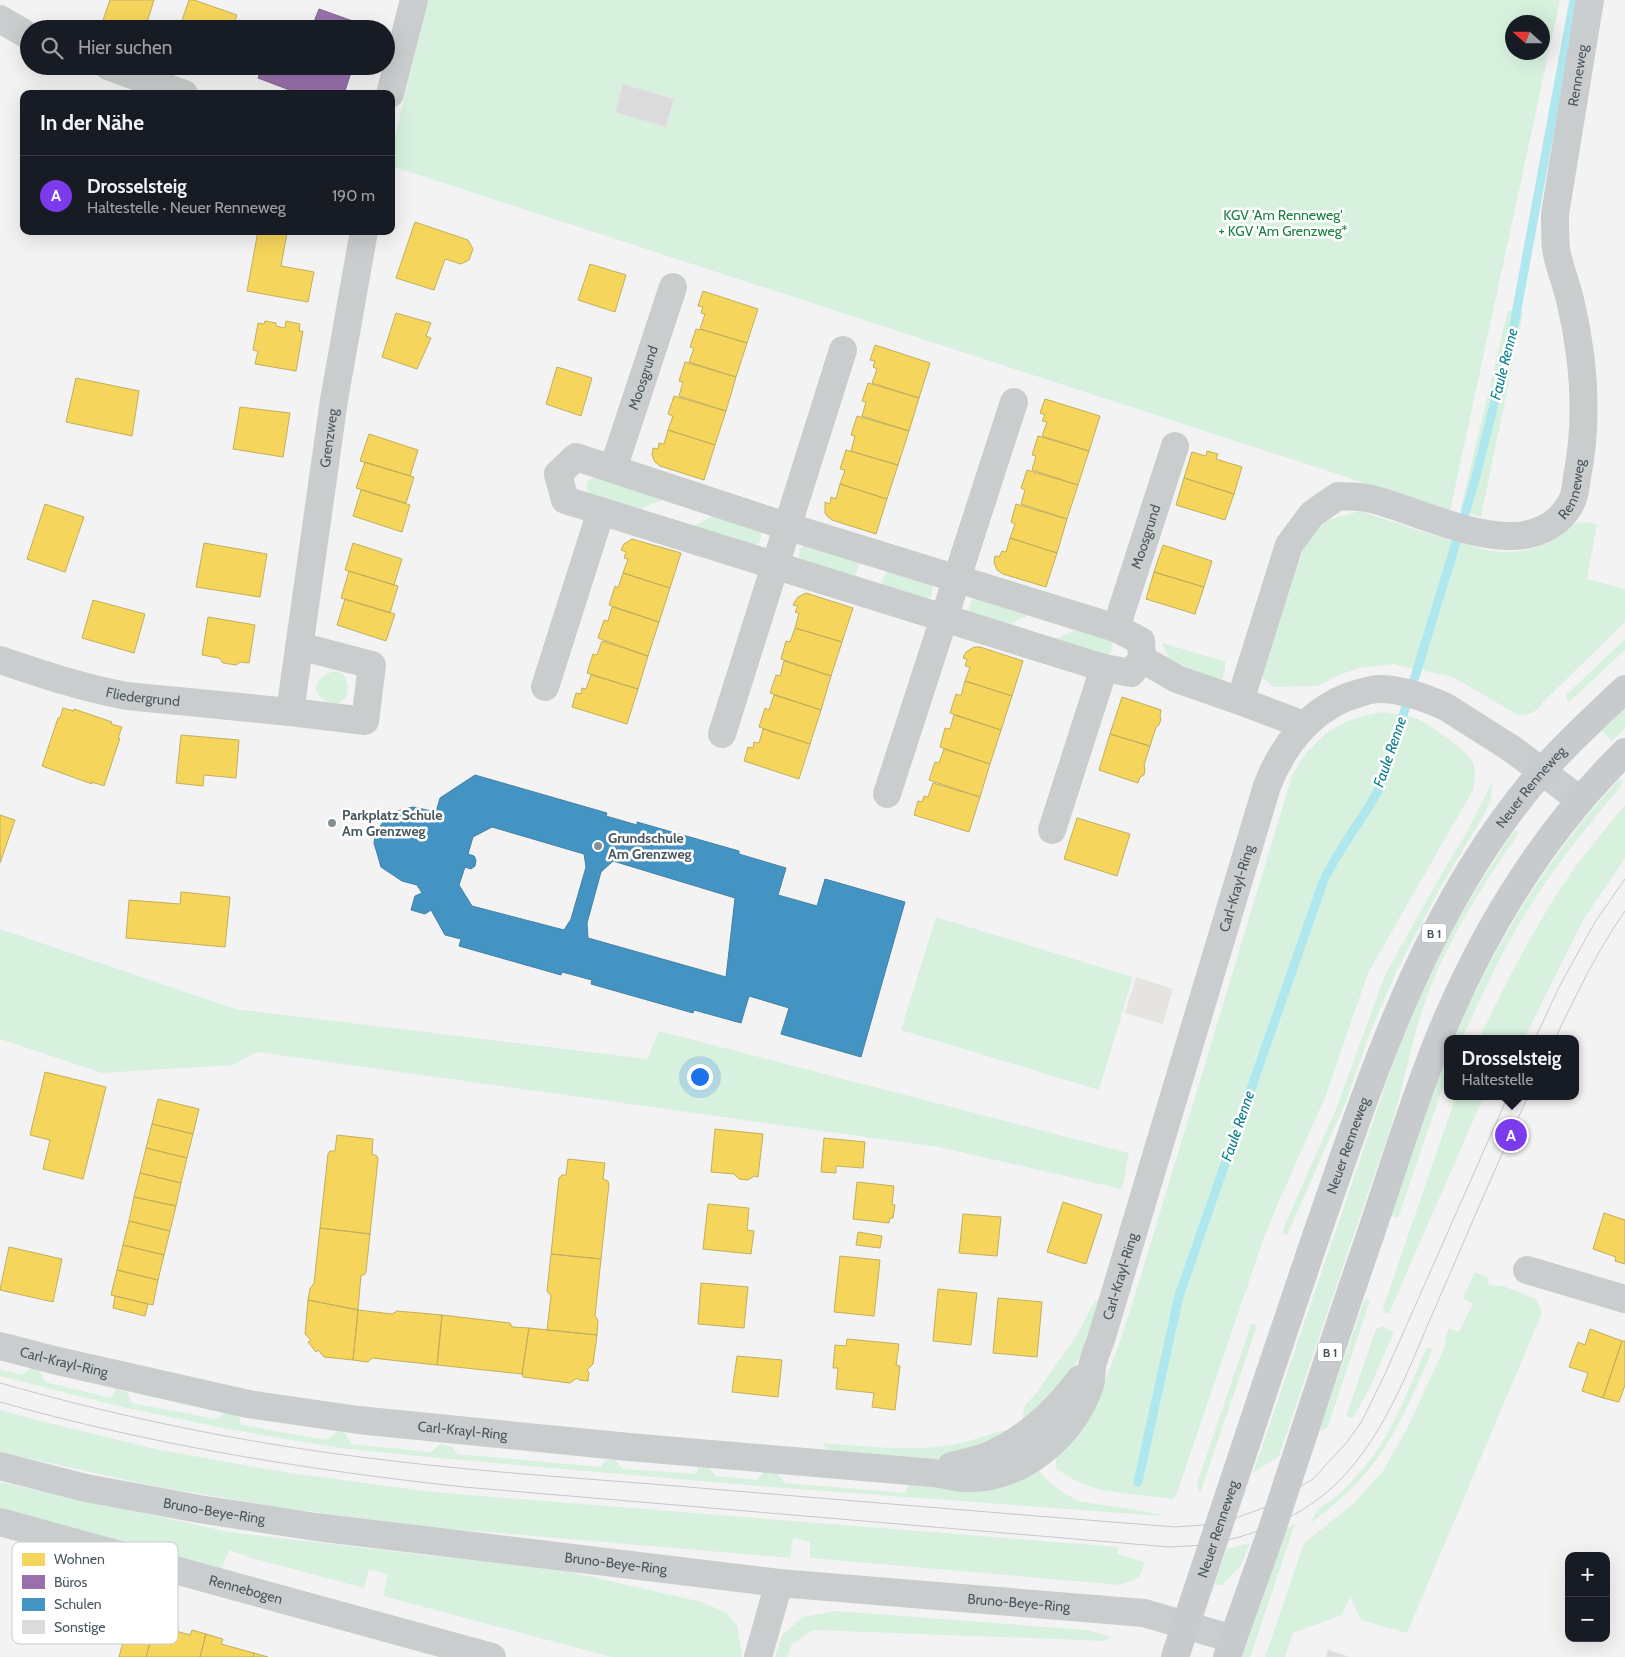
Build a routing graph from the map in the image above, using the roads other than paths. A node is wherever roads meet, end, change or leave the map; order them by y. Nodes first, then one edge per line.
1 (414, 0) edge
2 (1590, 0) edge
3 (0, 19) edge
4 (20, 31) edge
5 (395, 74) edge
6 (132, 75) edge
7 (395, 75) edge
8 (173, 90) edge
9 (391, 90) edge
10 (363, 235) edge
11 (673, 287) dead end
12 (842, 350) dead end
13 (1014, 402) dead end
14 (1174, 446) dead end
15 (613, 468) junction
16 (601, 511) junction
17 (786, 526) junction
18 (774, 565) junction
19 (957, 578) junction
20 (944, 618) junction
21 (1116, 628) junction
22 (299, 646) junction
23 (1142, 659) junction
24 (0, 660) edge
25 (1104, 668) junction
26 (545, 687) dead end
27 (1625, 690) edge
28 (1240, 701) junction
29 (290, 712) junction
30 (1304, 725) junction
31 (722, 734) dead end
32 (1625, 752) edge
33 (1542, 771) junction
34 (886, 794) dead end
35 (1580, 800) junction
36 (1052, 830) dead end
37 (1527, 1270) dead end
38 (1625, 1299) edge
39 (0, 1346) edge
40 (0, 1466) edge
41 (0, 1522) edge
42 (73, 1542) edge
43 (178, 1571) edge
44 (779, 1583) junction
45 (1186, 1624) junction
46 (1230, 1648) edge
47 (492, 1657) edge
48 (758, 1657) edge
49 (1175, 1657) edge

1 - 5 street
2 - 28 street, Renneweg
3 - 4 street
6 - 8 street
7 - 9 street
10 - 22 street, Grenzweg
11 - 15 street, Moosgrund
12 - 17 street
13 - 19 street
14 - 21 street, Moosgrund
15 - 16 street
15 - 17 street
16 - 18 street
16 - 26 street
17 - 18 street
17 - 19 street
18 - 20 street
18 - 31 street
19 - 20 street
19 - 21 street
20 - 25 street
20 - 34 street
21 - 23 street
22 - 29 street, Grenzweg
22 - 29 street
23 - 25 street
23 - 28 street
24 - 29 street, Fliedergrund
25 - 36 street
27 - 33 main road, Neuer Renneweg / B 1
28 - 30 street
30 - 33 street, Carl-Krayl-Ring
30 - 39 street, Carl-Krayl-Ring
32 - 35 main road, B 1
33 - 35 street, Carl-Krayl-Ring
33 - 45 main road, Neuer Renneweg / B 1
35 - 46 main road, B 1
37 - 38 street
40 - 44 street, Bruno-Beye-Ring
41 - 42 street, Rennebogen
43 - 47 street, Rennebogen
44 - 45 street, Bruno-Beye-Ring
44 - 48 street
45 - 46 street, Bruno-Beye-Ring
45 - 49 main road, Neuer Renneweg / B 1

